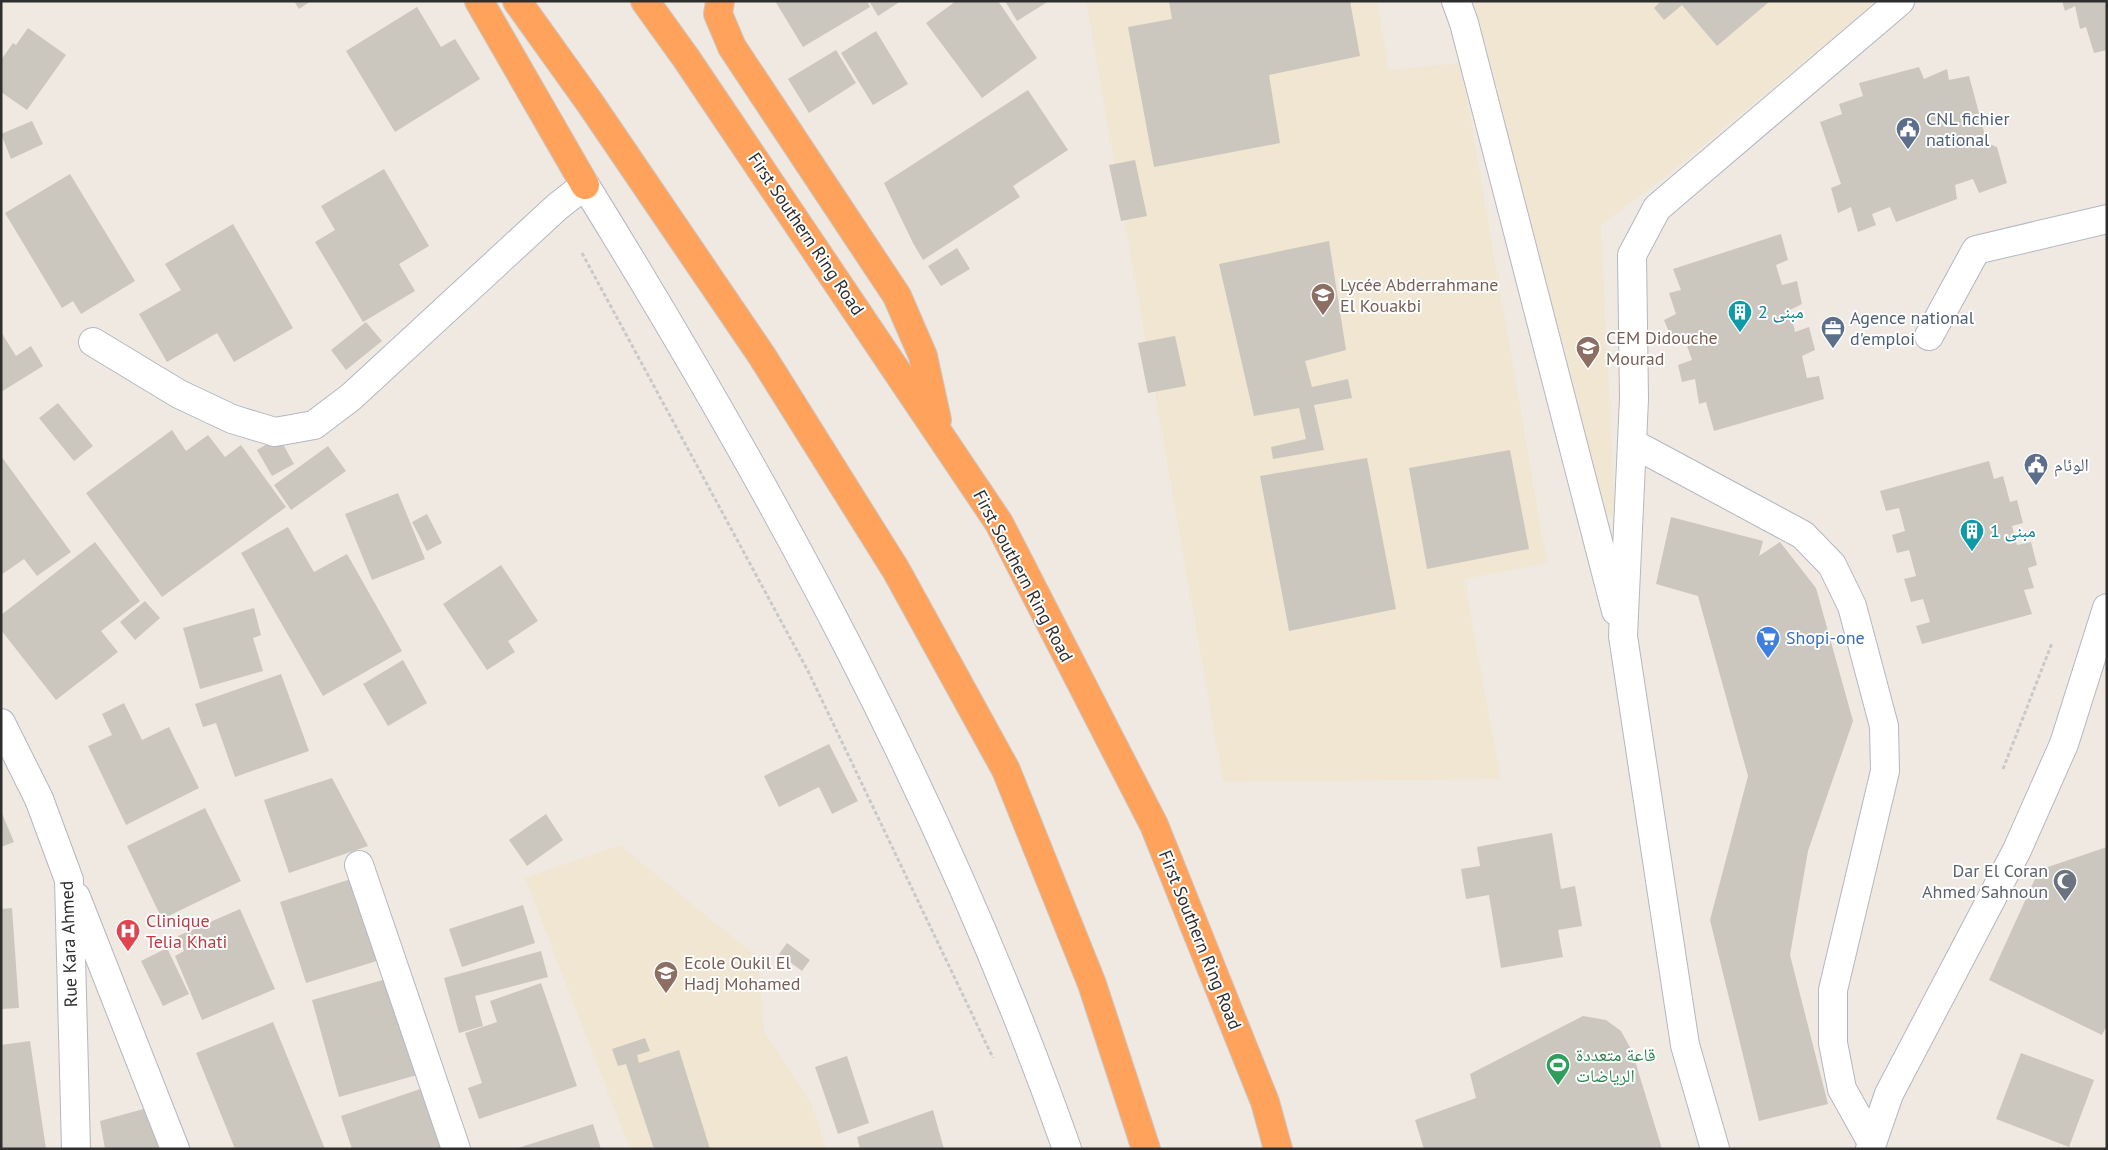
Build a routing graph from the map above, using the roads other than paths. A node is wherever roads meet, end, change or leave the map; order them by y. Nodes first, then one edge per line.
1 (480, 1) edge
2 (517, 1) edge
3 (645, 1) edge
4 (720, 1) edge
5 (1456, 1) edge
6 (1900, 1) edge
7 (585, 185) junction
8 (2107, 219) edge
9 (1929, 336) dead end
10 (93, 342) dead end
11 (940, 433) junction
12 (1632, 443) junction
13 (2107, 608) edge
14 (1623, 636) junction
15 (1, 722) edge
16 (359, 865) dead end
17 (69, 880) junction
18 (1871, 1145) edge
19 (76, 1149) edge
20 (175, 1149) edge
21 (456, 1149) edge
22 (1066, 1149) edge
23 (1146, 1149) edge
24 (1278, 1149) edge
25 (1715, 1149) edge

1 - 7 highway
2 - 23 highway
3 - 11 highway, First Southern Ring Road
4 - 11 highway
5 - 14 street
6 - 12 street
7 - 10 street
7 - 22 street
8 - 9 street
11 - 24 highway, First Southern Ring Road
12 - 14 street
12 - 18 street
13 - 18 street
14 - 25 street
15 - 17 street, Rue Kara Ahmed
16 - 21 street
17 - 19 street, Rue Kara Ahmed
17 - 20 street

